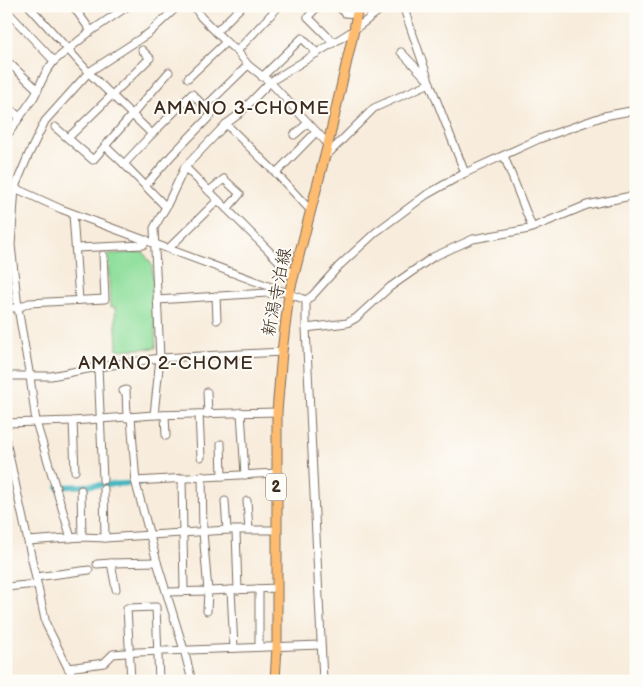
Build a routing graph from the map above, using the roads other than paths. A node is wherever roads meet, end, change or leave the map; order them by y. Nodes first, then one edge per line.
1 (29, 6) edge
2 (73, 6) edge
3 (128, 6) edge
4 (178, 6) edge
5 (194, 6) edge
6 (242, 6) edge
7 (280, 6) edge
8 (318, 6) edge
9 (338, 6) edge
10 (385, 6) edge
11 (403, 6) edge
12 (6, 10) edge
13 (357, 10) edge
14 (354, 30) junction
15 (91, 31) junction
16 (216, 32) junction
17 (226, 42) junction
18 (333, 42) junction
19 (68, 49) junction
20 (142, 50) dead end
21 (237, 51) junction
22 (401, 52) dead end
23 (317, 53) junction
24 (6, 60) edge
25 (54, 61) junction
26 (248, 65) junction
27 (89, 72) junction
28 (169, 72) dead end
29 (262, 77) junction
30 (188, 78) dead end
31 (270, 82) junction
32 (430, 82) junction
33 (38, 90) junction
34 (112, 96) junction
35 (6, 106) edge
36 (205, 107) junction
37 (636, 110) edge
38 (132, 115) junction
39 (20, 117) junction
40 (308, 123) junction
41 (226, 124) junction
42 (55, 127) dead end
43 (7, 132) edge
44 (316, 132) junction
45 (152, 134) junction
46 (294, 135) dead end
47 (68, 138) junction
48 (328, 144) junction
49 (105, 146) junction
50 (504, 156) junction
51 (324, 157) junction
52 (124, 164) junction
53 (185, 167) junction
54 (276, 172) junction
55 (465, 173) junction
56 (6, 184) edge
57 (146, 185) junction
58 (15, 188) junction
59 (209, 191) junction
60 (636, 195) edge
61 (218, 200) junction
62 (166, 207) junction
63 (226, 208) junction
64 (311, 211) junction
65 (73, 214) junction
66 (532, 227) junction
67 (147, 240) junction
68 (155, 243) junction
69 (76, 248) junction
70 (169, 248) junction
71 (102, 255) dead end
72 (294, 276) junction
73 (287, 293) junction
74 (216, 296) junction
75 (79, 300) junction
76 (158, 300) junction
77 (306, 300) junction
78 (6, 308) edge
79 (18, 308) junction
80 (217, 320) dead end
81 (306, 328) junction
82 (282, 352) junction
83 (160, 358) junction
84 (98, 367) junction
85 (6, 376) edge
86 (30, 376) junction
87 (123, 390) dead end
88 (207, 392) dead end
89 (241, 412) junction
90 (277, 412) junction
91 (199, 414) junction
92 (208, 414) junction
93 (154, 415) junction
94 (165, 415) junction
95 (129, 417) junction
96 (100, 418) junction
97 (73, 421) junction
98 (36, 422) junction
99 (6, 423) edge
100 (166, 436) dead end
101 (6, 441) edge
102 (221, 444) dead end
103 (201, 457) dead end
104 (9, 466) edge
105 (75, 471) dead end
106 (276, 473) junction
107 (245, 475) junction
108 (202, 476) junction
109 (222, 476) junction
110 (182, 478) junction
111 (102, 480) dead end
112 (135, 480) junction
113 (104, 489) dead end
114 (81, 490) dead end
115 (225, 501) dead end
116 (247, 501) dead end
117 (227, 530) junction
118 (236, 530) junction
119 (249, 530) junction
120 (277, 530) junction
121 (183, 532) junction
122 (203, 532) junction
123 (150, 535) junction
124 (82, 537) junction
125 (71, 538) junction
126 (105, 538) junction
127 (28, 541) junction
128 (157, 562) junction
129 (97, 564) dead end
130 (111, 564) junction
131 (89, 570) dead end
132 (37, 580) junction
133 (6, 586) edge
134 (260, 588) junction
135 (277, 588) junction
136 (116, 590) dead end
137 (235, 590) junction
138 (184, 591) junction
139 (208, 591) junction
140 (167, 592) junction
141 (119, 608) dead end
142 (127, 608) junction
143 (207, 612) dead end
144 (320, 645) junction
145 (277, 646) junction
146 (259, 647) junction
147 (234, 648) junction
148 (184, 650) junction
149 (158, 651) junction
150 (129, 653) junction
151 (68, 668) junction
152 (76, 681) edge
153 (131, 681) edge
154 (159, 681) edge
155 (192, 681) edge
156 (275, 681) edge
157 (322, 681) edge

1 - 19 street
2 - 15 street
3 - 15 street
4 - 27 street
5 - 16 street
6 - 16 street
7 - 21 street
8 - 18 street
9 - 13 street
10 - 14 street
11 - 32 street
12 - 25 street
13 - 14 main road, 新潟寺泊線 / 2
14 - 18 street
14 - 48 main road, 新潟寺泊線 / 2
15 - 19 street
16 - 17 street
17 - 21 street
17 - 30 street
18 - 23 street
19 - 25 street
19 - 27 street
20 - 34 street
21 - 26 street
22 - 32 street
23 - 29 street
23 - 31 street
24 - 33 street
25 - 33 street
26 - 29 street
26 - 36 street
27 - 34 street
27 - 58 street
28 - 38 street
29 - 31 street
31 - 40 street
31 - 41 street
32 - 51 street
32 - 55 street
33 - 39 street
34 - 38 street
34 - 47 street
35 - 39 street
36 - 45 street
36 - 57 street
37 - 50 street
38 - 45 street
38 - 49 street
39 - 43 street
40 - 44 street
40 - 46 street
41 - 53 street
41 - 54 street
42 - 47 street
44 - 48 street
44 - 54 street
45 - 52 street
47 - 49 street
48 - 51 main road, 新潟寺泊線 / 2
49 - 52 street
50 - 55 street
50 - 66 street
51 - 64 main road, 新潟寺泊線 / 2
52 - 57 street
53 - 59 street
53 - 62 street
54 - 64 street
55 - 77 street
56 - 58 street
57 - 62 street
58 - 65 street
58 - 79 street
59 - 61 street
59 - 63 street
60 - 66 street
61 - 63 street
61 - 70 street
62 - 68 street
63 - 72 street
64 - 72 main road, 新潟寺泊線 / 2
65 - 67 street
65 - 69 street
66 - 81 street
67 - 68 street
67 - 69 street
68 - 70 street
68 - 76 street
69 - 75 street
70 - 73 street
71 - 75 street
72 - 73 main road, 新潟寺泊線 / 2
73 - 74 street
73 - 77 street
73 - 82 main road, 新潟寺泊線 / 2
74 - 76 street
74 - 80 street
75 - 79 street
76 - 83 street
77 - 81 street
78 - 79 street
79 - 86 street
81 - 144 street
82 - 83 street
82 - 90 main road, 新潟寺泊線 / 2
83 - 84 street
83 - 93 street
84 - 86 street
84 - 96 street
85 - 86 street
86 - 98 street
87 - 95 street
88 - 92 street
89 - 90 street
89 - 92 street
89 - 107 street
90 - 106 main road, 新潟寺泊線 / 2
91 - 92 street
91 - 94 street
91 - 103 street
93 - 94 street
93 - 95 street
94 - 100 street
95 - 96 street
95 - 112 street
96 - 97 street
96 - 111 street
97 - 98 street
97 - 105 street
98 - 99 street
98 - 125 street
101 - 104 street
102 - 109 street
104 - 127 street
106 - 107 street
106 - 120 main road, 新潟寺泊線 / 2
107 - 109 street
108 - 109 street
108 - 110 street
108 - 122 street
110 - 112 street
110 - 121 street
112 - 123 street
113 - 126 street
114 - 124 street
115 - 117 street
116 - 119 street
117 - 118 street
117 - 122 street
118 - 119 street
118 - 137 street
119 - 120 street
120 - 135 main road, 新潟寺泊線 / 2
121 - 122 street
121 - 123 street
121 - 138 street
122 - 139 street
123 - 126 street
123 - 128 street
124 - 125 street
124 - 126 street
125 - 127 street
127 - 132 street
128 - 130 street
128 - 140 street
129 - 130 street
130 - 136 street
131 - 132 street
132 - 133 street
132 - 151 street
134 - 135 street
134 - 137 street
134 - 146 street
135 - 145 main road, 新潟寺泊線 / 2
137 - 139 street
137 - 147 street
138 - 139 street
138 - 140 street
139 - 143 street
140 - 148 street
141 - 142 street
142 - 149 street
142 - 150 street
144 - 145 street
144 - 157 street
145 - 146 street
145 - 156 main road, 新潟寺泊線 / 2
146 - 147 street
147 - 148 street
148 - 149 street
148 - 155 street
149 - 150 street
149 - 154 street
150 - 151 street
150 - 153 street
151 - 152 street

